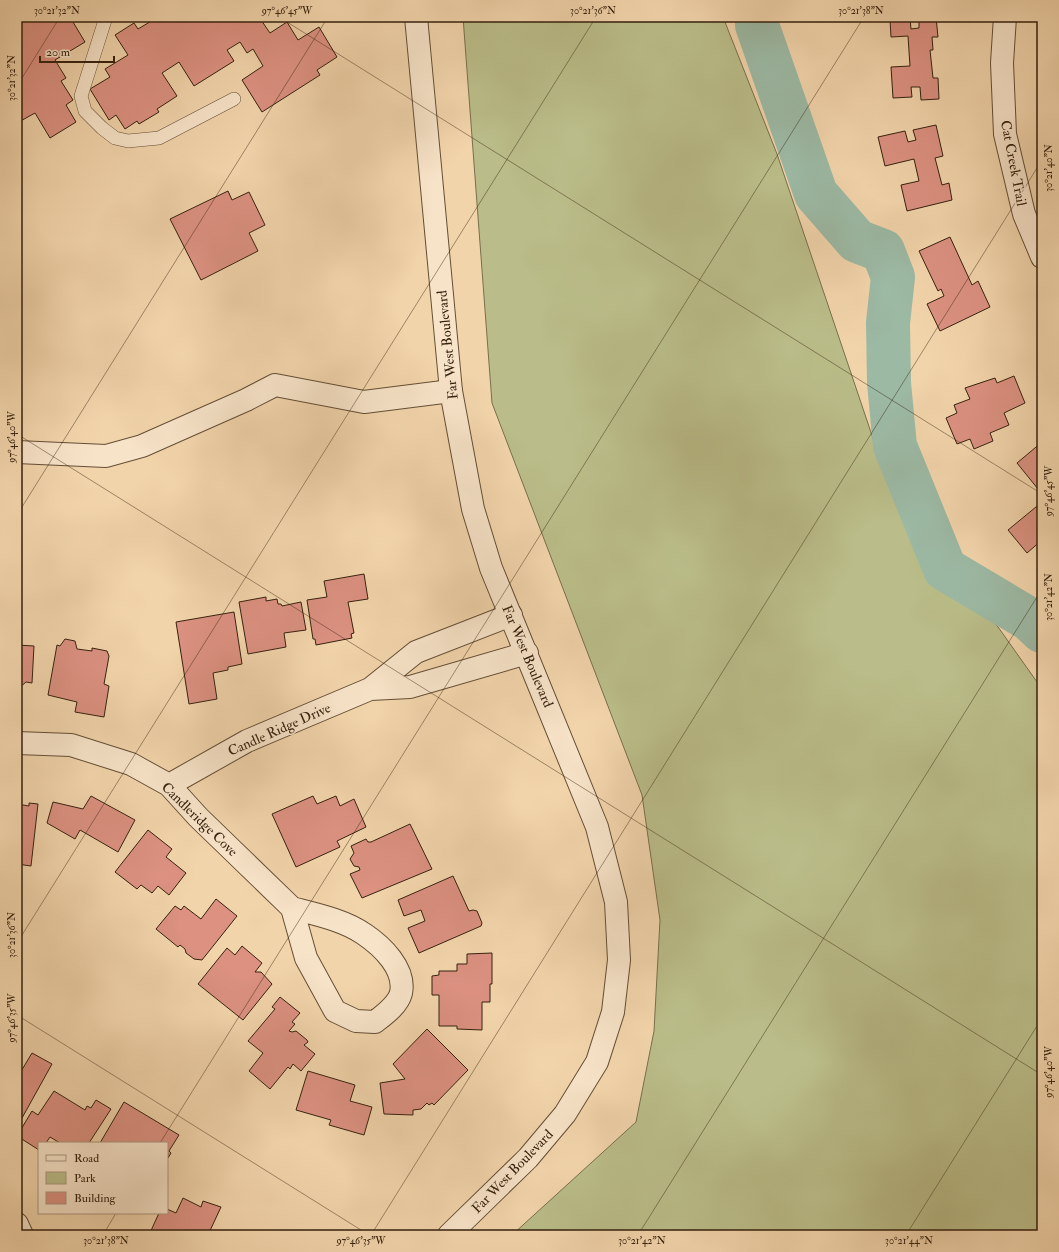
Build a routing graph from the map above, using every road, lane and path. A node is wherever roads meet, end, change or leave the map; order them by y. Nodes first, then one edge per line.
1 (106, 17) edge
2 (416, 17) edge
3 (1005, 17) edge
4 (234, 99) dead end
5 (1042, 257) edge
6 (451, 391) junction
7 (17, 452) edge
8 (511, 615) junction
9 (528, 653) junction
10 (370, 689) junction
11 (19, 744) edge
12 (169, 785) junction
13 (292, 908) junction
14 (17, 1224) edge
15 (22, 1235) edge
16 (449, 1235) edge

1 - 4 lane
2 - 6 street, Far West Boulevard
3 - 5 street, Cat Creek Trail
6 - 7 street
6 - 8 street, Far West Boulevard
8 - 9 street, Far West Boulevard
8 - 10 street, Candle Ridge Drive
9 - 10 street, Candle Ridge Drive
9 - 16 street, Far West Boulevard
10 - 12 street, Candle Ridge Drive
11 - 12 street, Candleridge Cove
12 - 13 street, Candleridge Cove
13 - 13 street
14 - 15 street

